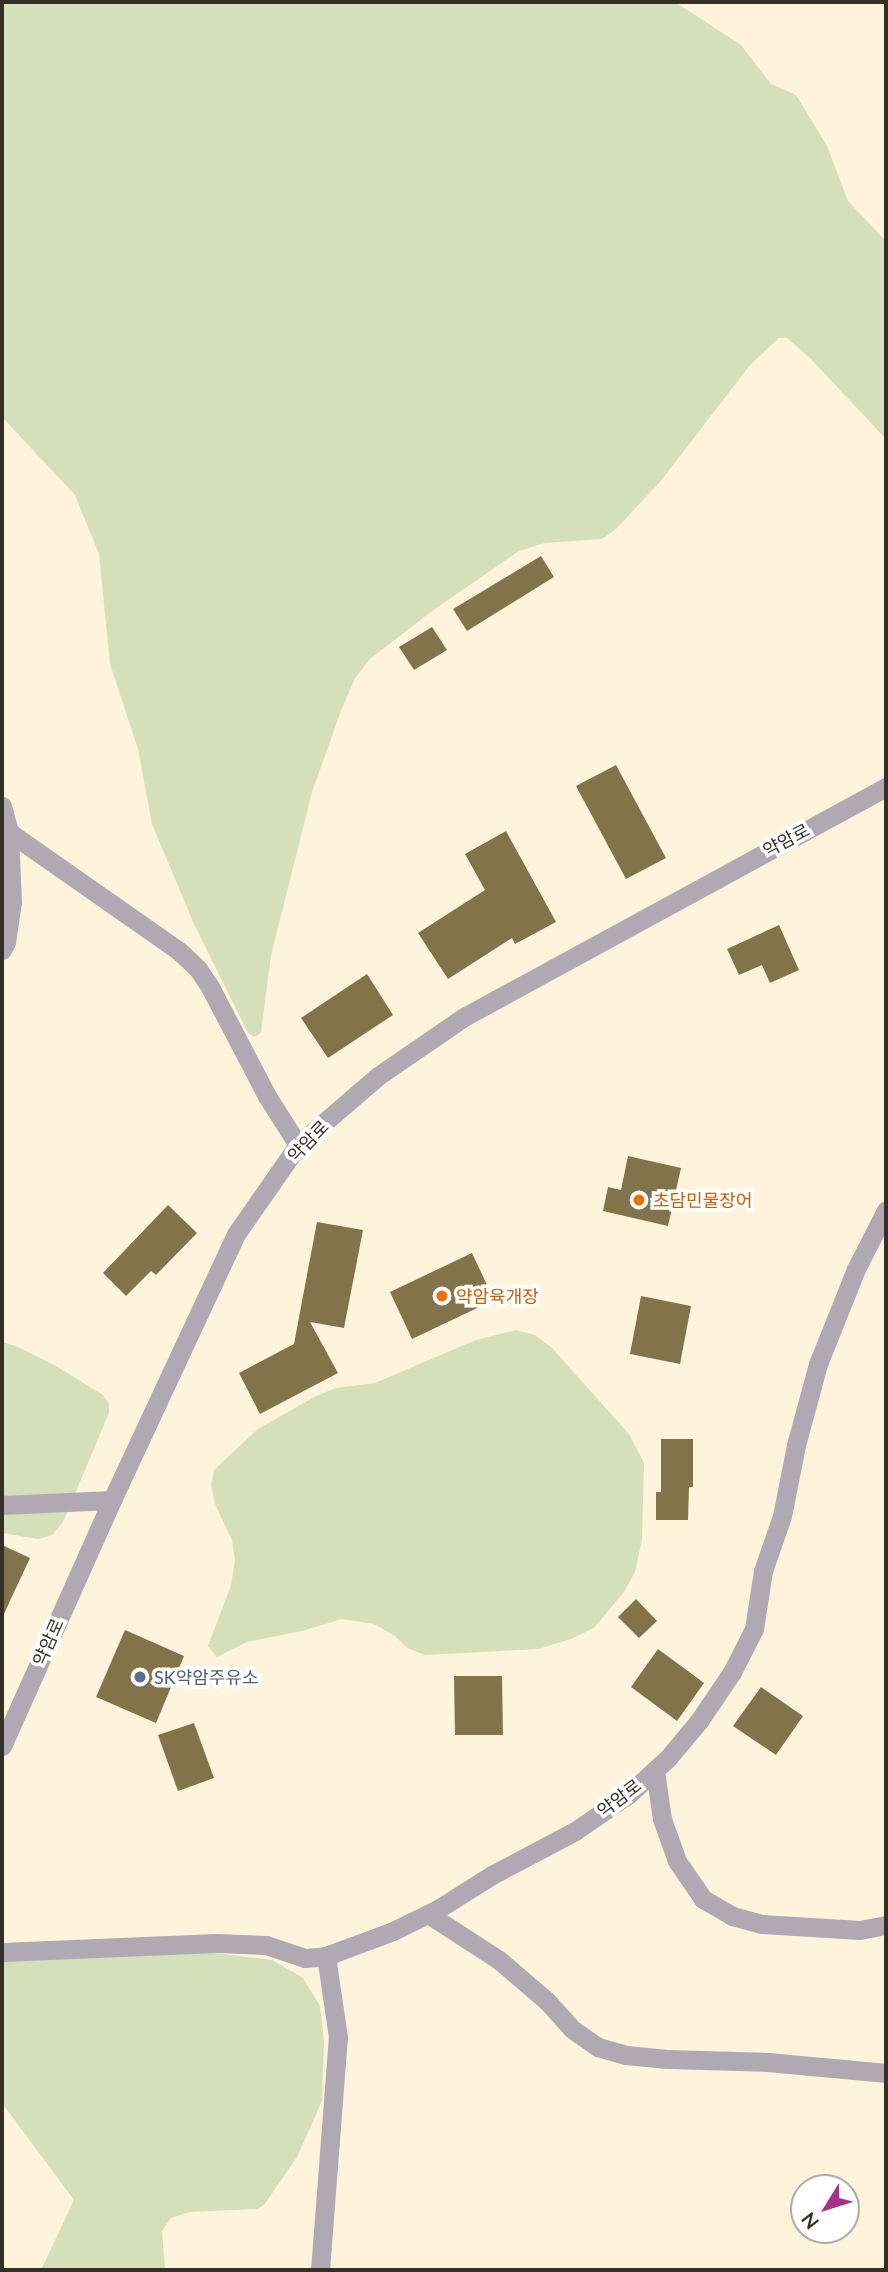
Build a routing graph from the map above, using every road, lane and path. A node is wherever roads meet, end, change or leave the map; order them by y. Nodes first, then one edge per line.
1 (886, 787) edge
2 (2, 806) edge
3 (9, 832) junction
4 (2, 950) edge
5 (298, 1145) junction
6 (886, 1210) edge
7 (111, 1500) junction
8 (2, 1505) edge
9 (2, 1746) edge
10 (655, 1770) junction
11 (428, 1914) junction
12 (886, 1926) edge
13 (2, 1952) edge
14 (326, 1956) junction
15 (886, 2073) edge
16 (320, 2270) edge

1 - 5 street, 약암로
2 - 3 street
3 - 4 street
3 - 5 street
5 - 7 street, 약암로
6 - 10 street, 약암로
7 - 8 street
7 - 9 street, 약암로
10 - 11 street, 약암로
10 - 12 street
11 - 14 street, 약암로
11 - 15 street
13 - 14 street, 약암로
14 - 16 street

